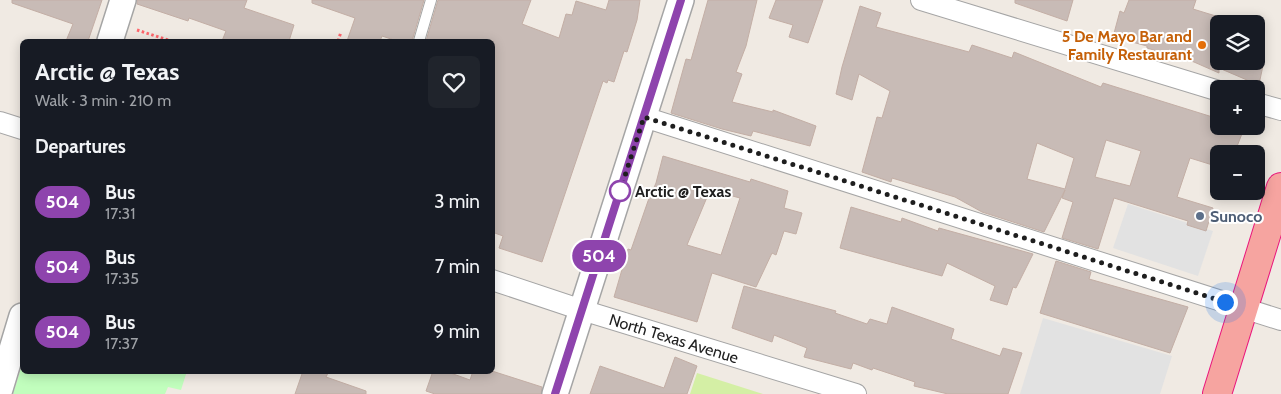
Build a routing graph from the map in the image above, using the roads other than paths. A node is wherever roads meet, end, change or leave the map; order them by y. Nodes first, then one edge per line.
1 (123, 0) edge
2 (431, 0) edge
3 (681, 0) edge
4 (921, 0) edge
5 (113, 32) edge
6 (420, 39) edge
7 (1210, 88) edge
8 (1265, 105) edge
9 (1281, 110) edge
10 (644, 117) junction
11 (0, 122) edge
12 (20, 128) edge
13 (1281, 187) edge
14 (495, 281) edge
15 (1244, 308) junction
16 (582, 310) junction
17 (20, 319) edge
18 (1281, 320) edge
19 (8, 337) edge
20 (0, 389) edge
21 (555, 394) edge
22 (856, 394) edge
23 (1217, 394) edge

1 - 5 street
2 - 6 lane
3 - 10 street
4 - 7 street
8 - 9 street
10 - 15 street
10 - 16 street
11 - 12 street
13 - 15 highway
14 - 16 street, North Texas Avenue
15 - 18 street
15 - 23 highway
16 - 21 street
16 - 22 street, North Texas Avenue
17 - 19 street
19 - 20 street

